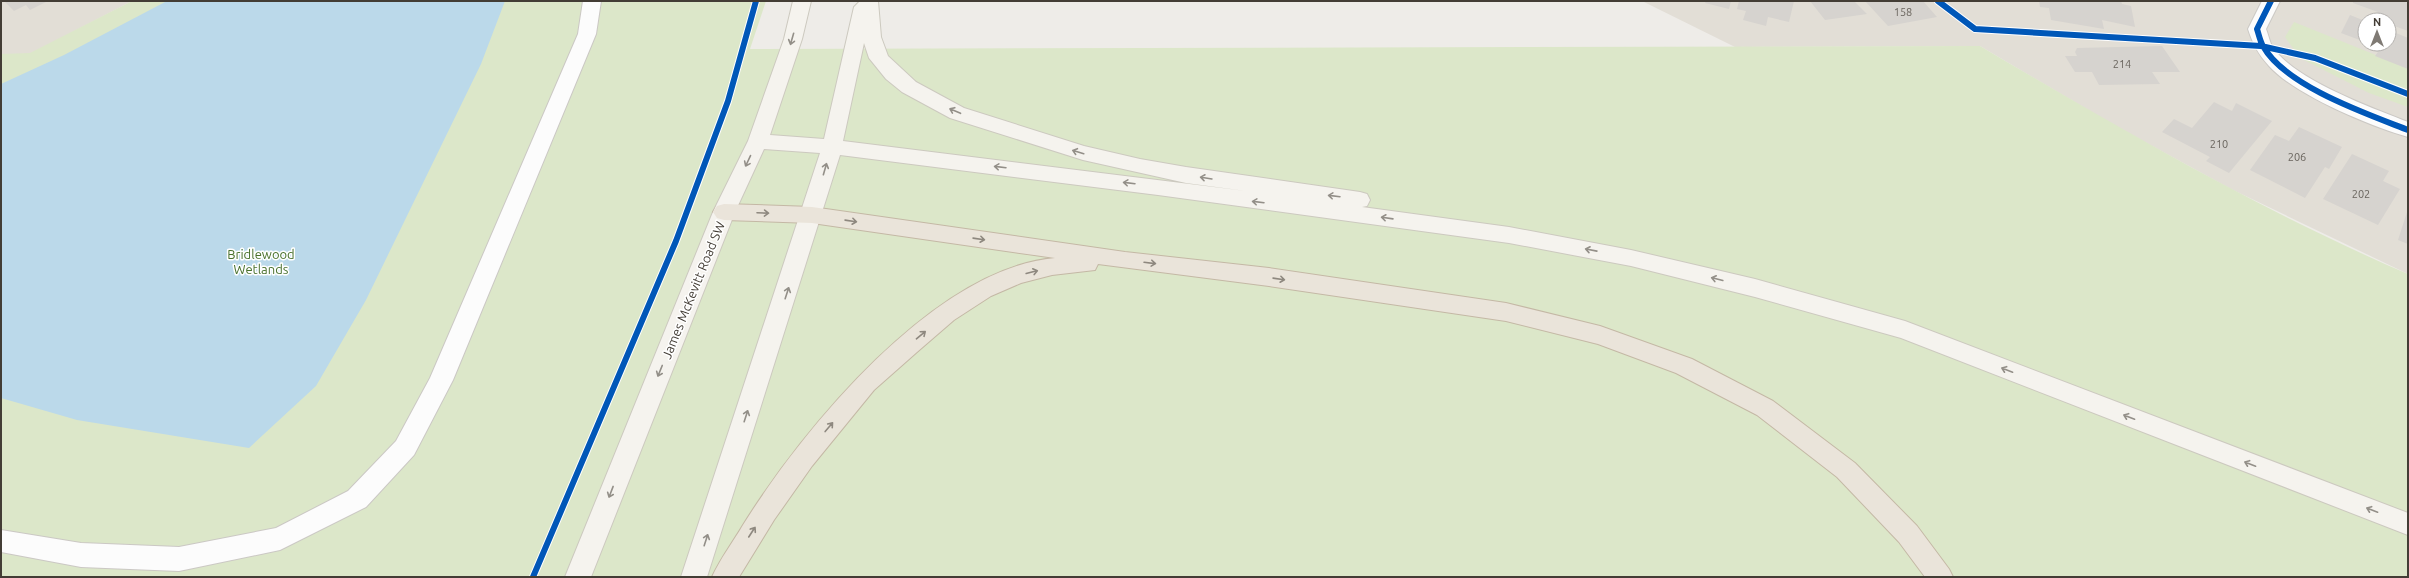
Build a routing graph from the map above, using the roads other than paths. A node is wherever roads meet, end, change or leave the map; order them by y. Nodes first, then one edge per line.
1 (592, 1) edge
2 (802, 1) edge
3 (865, 1) edge
4 (869, 1) edge
5 (2271, 1) edge
6 (2408, 130) edge
7 (758, 141) junction
8 (832, 147) junction
9 (724, 212) junction
10 (812, 215) junction
11 (1509, 235) junction
12 (1126, 260) junction
13 (2408, 524) edge
14 (1, 541) edge
15 (578, 577) edge
16 (694, 577) edge
17 (725, 577) edge
18 (1940, 577) edge

1 - 14 street
2 -> 7 main road, James McKevitt Road SW
3 - 8 main road
11 -> 4 main road
5 - 6 street
7 - 8 main road
7 -> 9 main road, James McKevitt Road SW
10 -> 8 main road
11 -> 8 main road
9 -> 10 highway
9 -> 15 main road, James McKevitt Road SW
10 -> 12 highway
16 -> 10 main road
13 -> 11 main road
17 -> 12 highway
12 -> 18 highway

